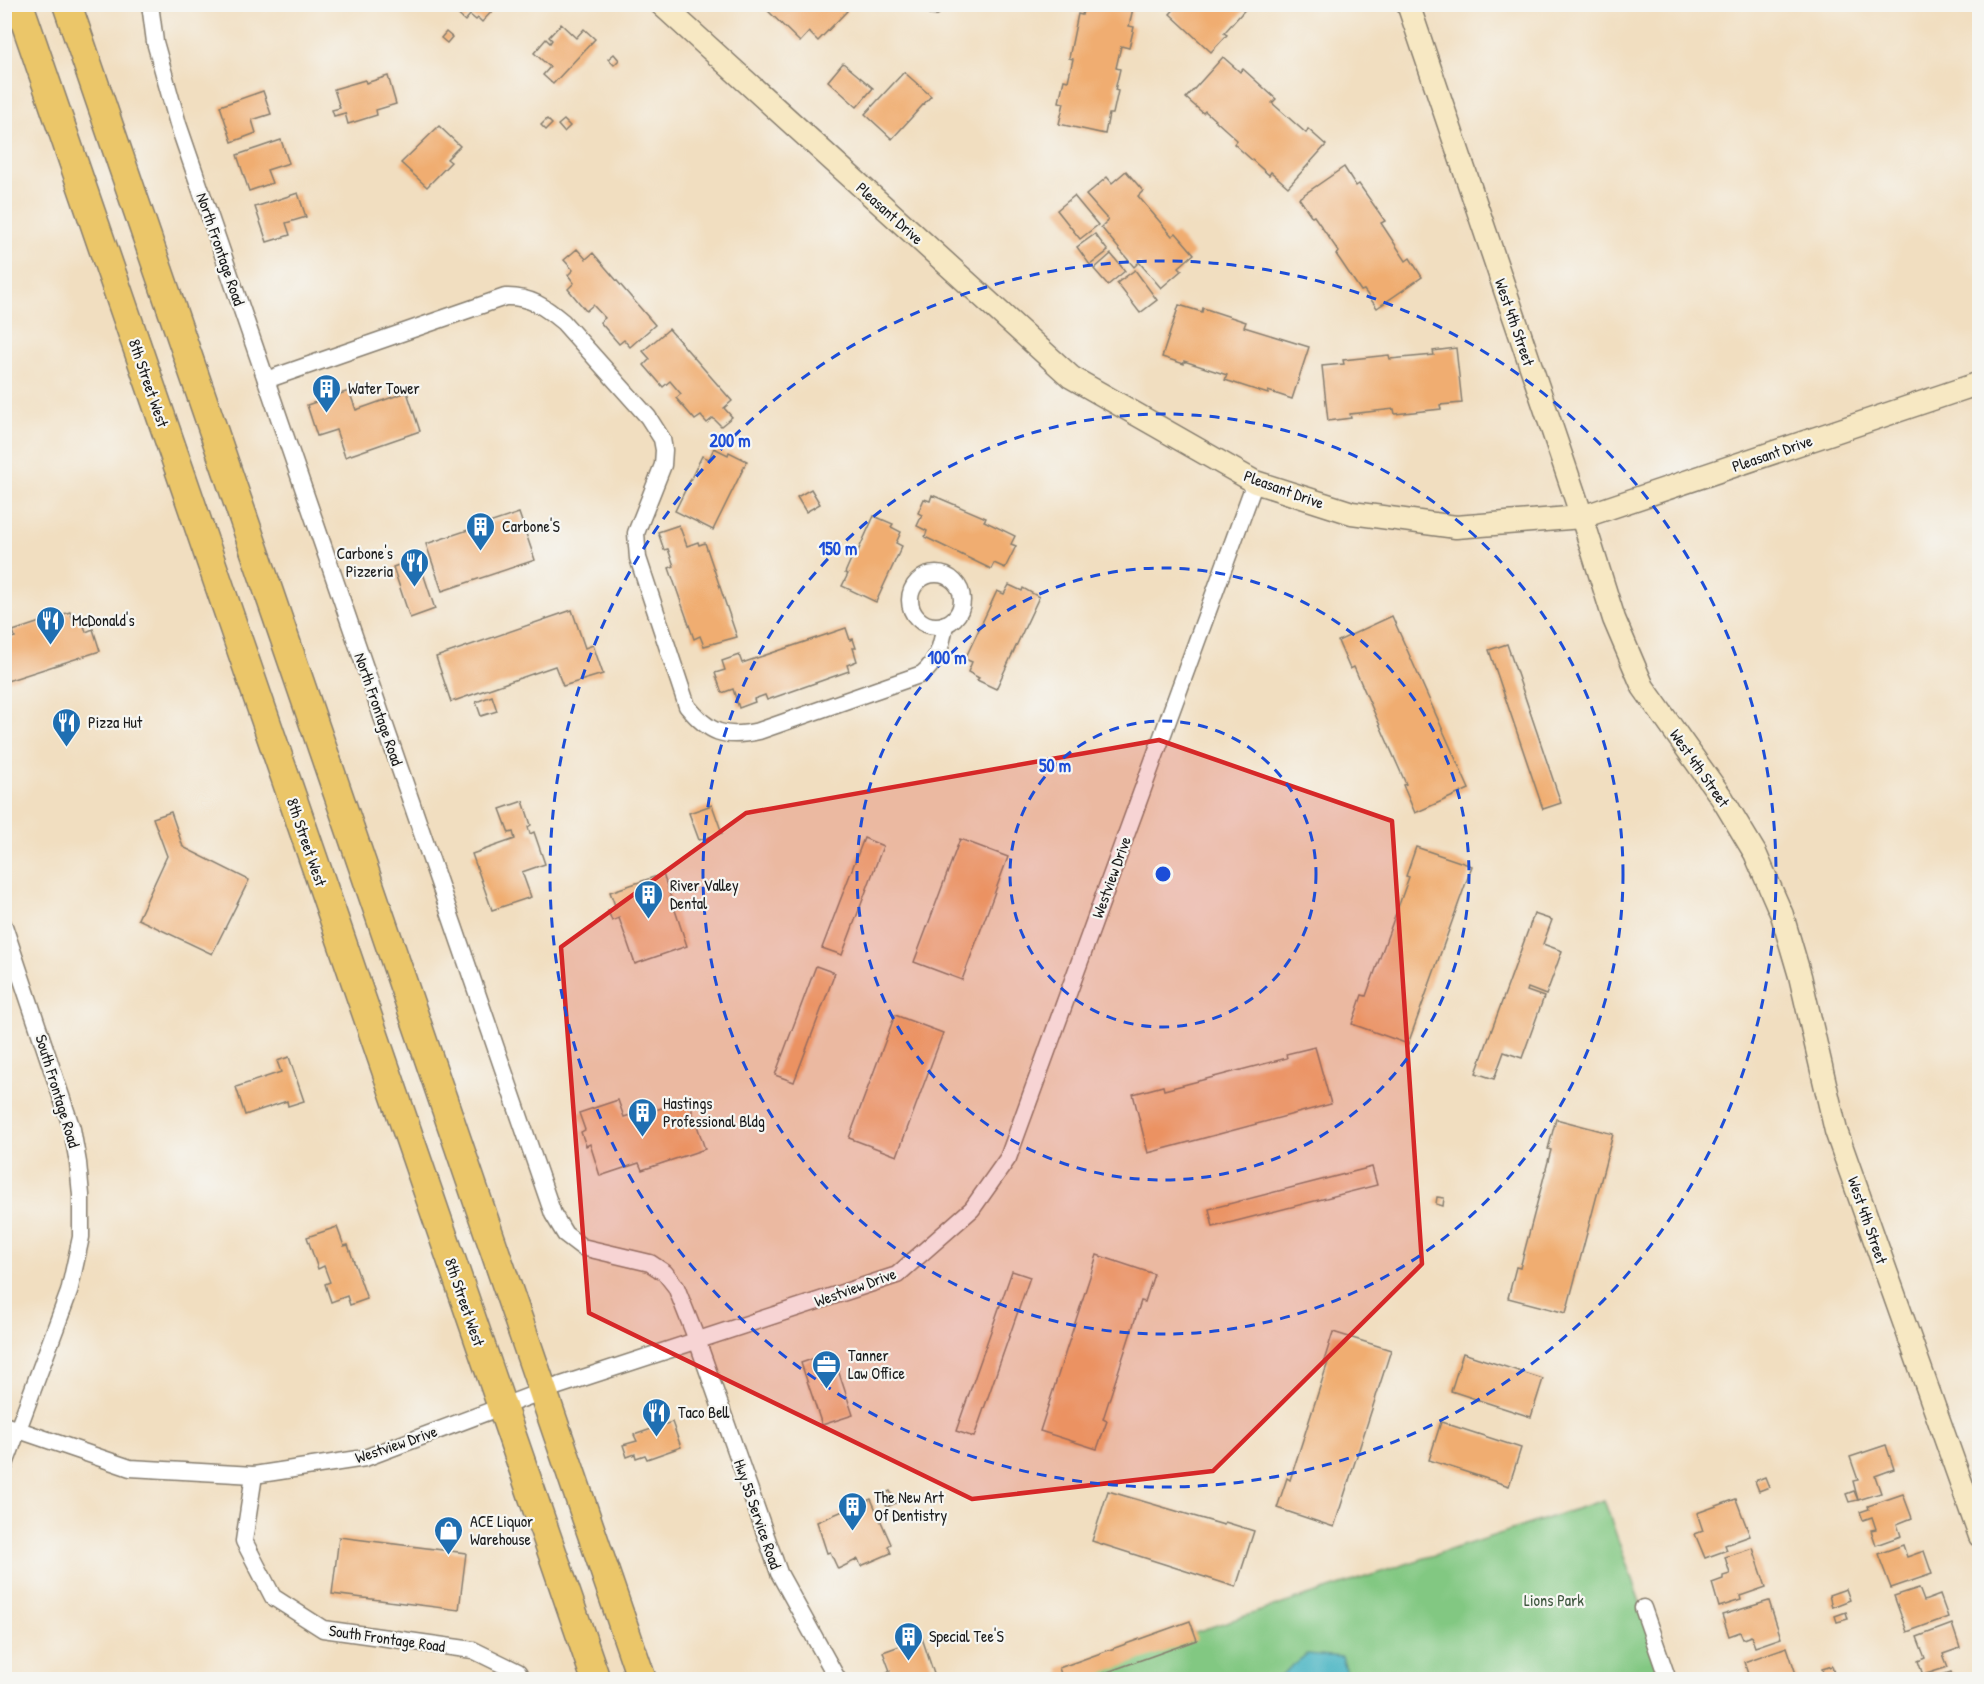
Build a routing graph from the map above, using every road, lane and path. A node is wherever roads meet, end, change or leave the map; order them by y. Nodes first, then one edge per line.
1 (19, 4) edge
2 (67, 4) edge
3 (150, 4) edge
4 (661, 4) edge
5 (1408, 4) edge
6 (266, 380) junction
7 (1980, 382) edge
8 (1256, 482) junction
9 (1582, 517) junction
10 (945, 624) dead end
11 (4, 926) edge
12 (697, 1340) junction
13 (543, 1391) junction
14 (501, 1406) junction
15 (11, 1427) edge
16 (4, 1467) edge
17 (254, 1475) junction
18 (1980, 1536) edge
19 (1642, 1608) dead end
20 (523, 1680) edge
21 (596, 1680) edge
22 (642, 1680) edge
23 (838, 1680) edge
24 (1668, 1680) edge

1 - 14 highway, 8th Street West
2 - 13 highway
3 - 6 street, North Frontage Road
4 - 8 street, Pleasant Drive
5 - 9 street, West 4th Street
6 - 10 street
6 - 12 street, North Frontage Road
7 - 9 street, Pleasant Drive
8 - 9 street, Pleasant Drive
8 - 12 street, Westview Drive
9 - 18 street, West 4th Street
11 - 15 street, South Frontage Road
12 - 13 street, Westview Drive
12 - 23 street, Hwy 55 Service Road
13 - 14 street, Westview Drive
13 - 22 highway
14 - 17 street, Westview Drive
14 - 21 highway, 8th Street West
15 - 16 street, South Frontage Road
15 - 17 street, Westview Drive
17 - 20 street, South Frontage Road
19 - 24 street

